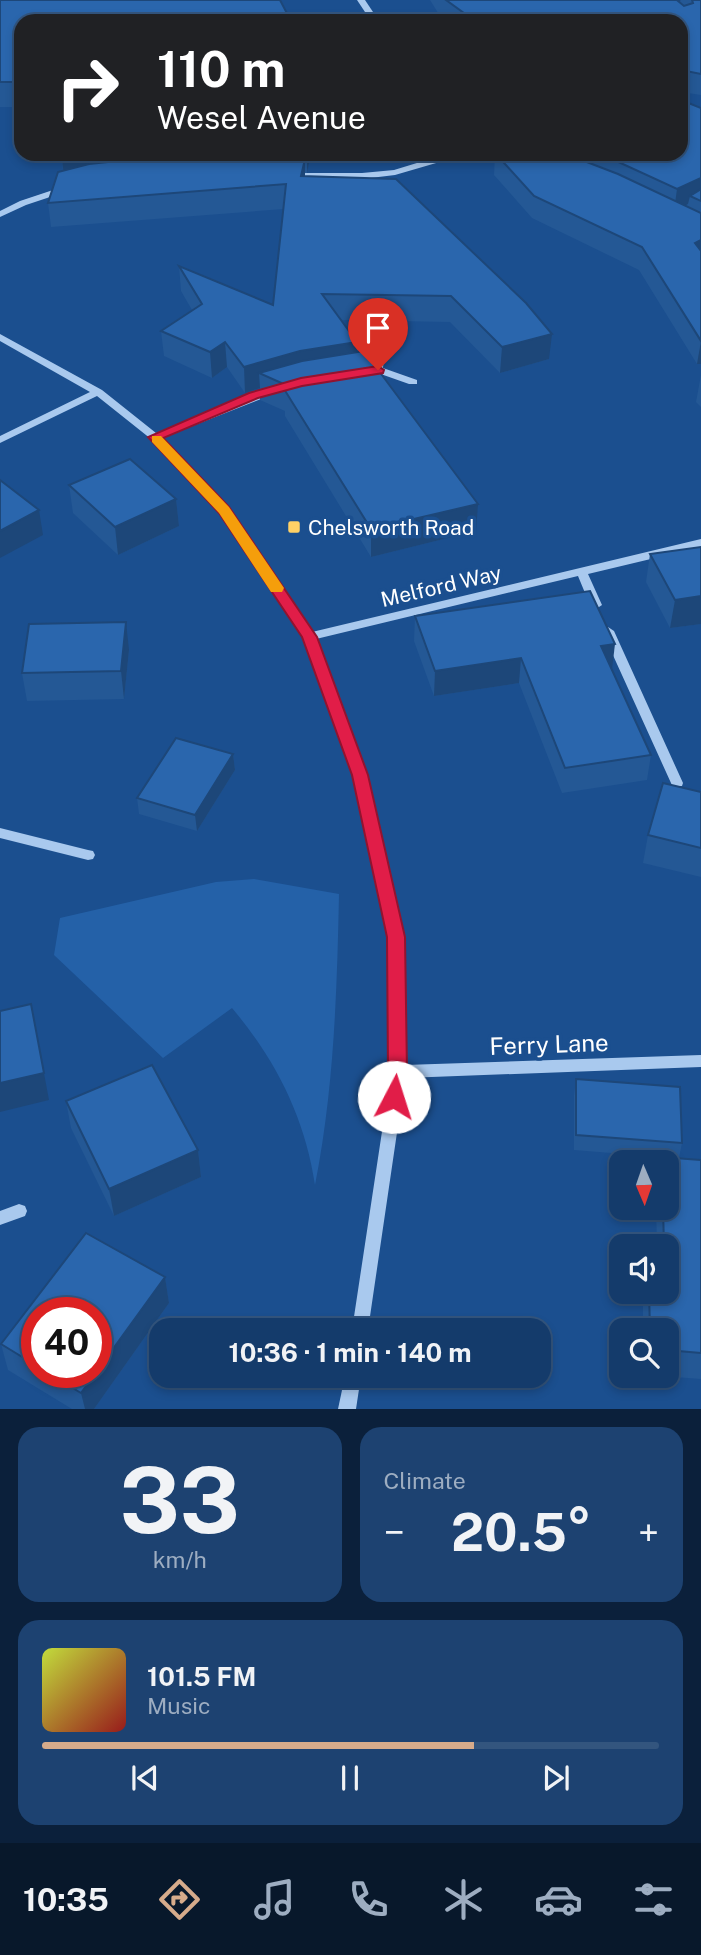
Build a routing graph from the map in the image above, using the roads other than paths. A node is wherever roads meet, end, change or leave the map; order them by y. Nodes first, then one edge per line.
1 (439, 161) edge
2 (293, 176) edge
3 (72, 187) edge
4 (0, 215) edge
5 (0, 337) edge
6 (380, 346) dead end
7 (378, 370) junction
8 (365, 372) edge
9 (413, 382) dead end
10 (289, 386) edge
11 (98, 392) junction
12 (155, 437) junction
13 (0, 440) edge
14 (701, 543) edge
15 (582, 573) junction
16 (309, 637) junction
17 (677, 783) edge
18 (0, 833) edge
19 (88, 855) dead end
20 (701, 1061) edge
21 (398, 1072) junction
22 (19, 1211) dead end
23 (0, 1218) edge
24 (362, 1318) edge
25 (351, 1388) edge
26 (347, 1409) edge

1 - 2 street
3 - 4 street
5 - 11 street
6 - 7 street
7 - 8 street
7 - 9 street
10 - 12 street
11 - 12 street
11 - 13 street
12 - 16 street
14 - 15 street, Melford Way
15 - 16 street, Melford Way
15 - 17 street
16 - 21 street
18 - 19 street
20 - 21 street, Ferry Lane
21 - 24 street
22 - 23 street
25 - 26 street

